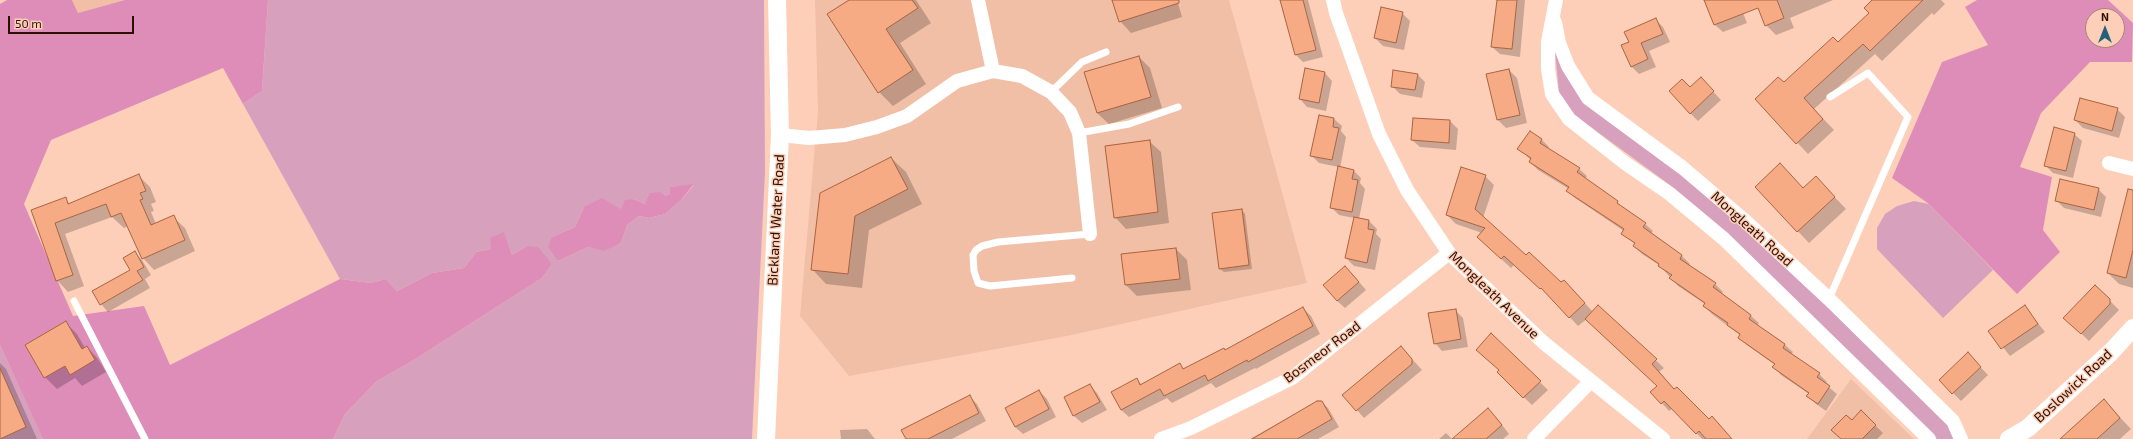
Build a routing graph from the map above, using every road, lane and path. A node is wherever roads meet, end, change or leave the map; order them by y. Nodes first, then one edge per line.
1 (777, 0) edge
2 (978, 0) edge
3 (1333, 0) edge
4 (1556, 0) edge
5 (1554, 18) junction
6 (1106, 52) dead end
7 (993, 71) junction
8 (1051, 92) junction
9 (1830, 97) dead end
10 (1178, 107) dead end
11 (1079, 133) junction
12 (780, 135) junction
13 (2110, 163) dead end
14 (2133, 169) edge
15 (1090, 234) joint
16 (1449, 253) junction
17 (1072, 278) dead end
18 (1829, 299) junction
19 (74, 301) dead end
20 (2133, 328) edge
21 (1591, 381) junction
22 (145, 439) edge
23 (766, 439) edge
24 (1161, 439) edge
25 (1534, 439) edge
26 (1663, 439) edge
27 (1929, 439) edge
28 (1961, 439) edge
29 (2009, 439) edge

1 - 12 street, Bickland Water Road
2 - 7 street
3 - 16 street, Mongleath Avenue
4 - 5 street, Mongleath Road
5 - 18 street, Mongleath Road
5 - 27 street, Mongleath Road
6 - 8 lane
7 - 8 street
7 - 12 street
8 - 11 street
9 - 18 lane
10 - 11 lane
11 - 15 street
12 - 23 street, Bickland Water Road
13 - 14 street
15 - 17 lane
16 - 21 street, Mongleath Avenue
16 - 24 street, Bosmeor Road
18 - 28 street, Mongleath Road
19 - 22 lane
20 - 29 street, Boslowick Road
21 - 25 street
21 - 26 street, Mongleath Avenue

